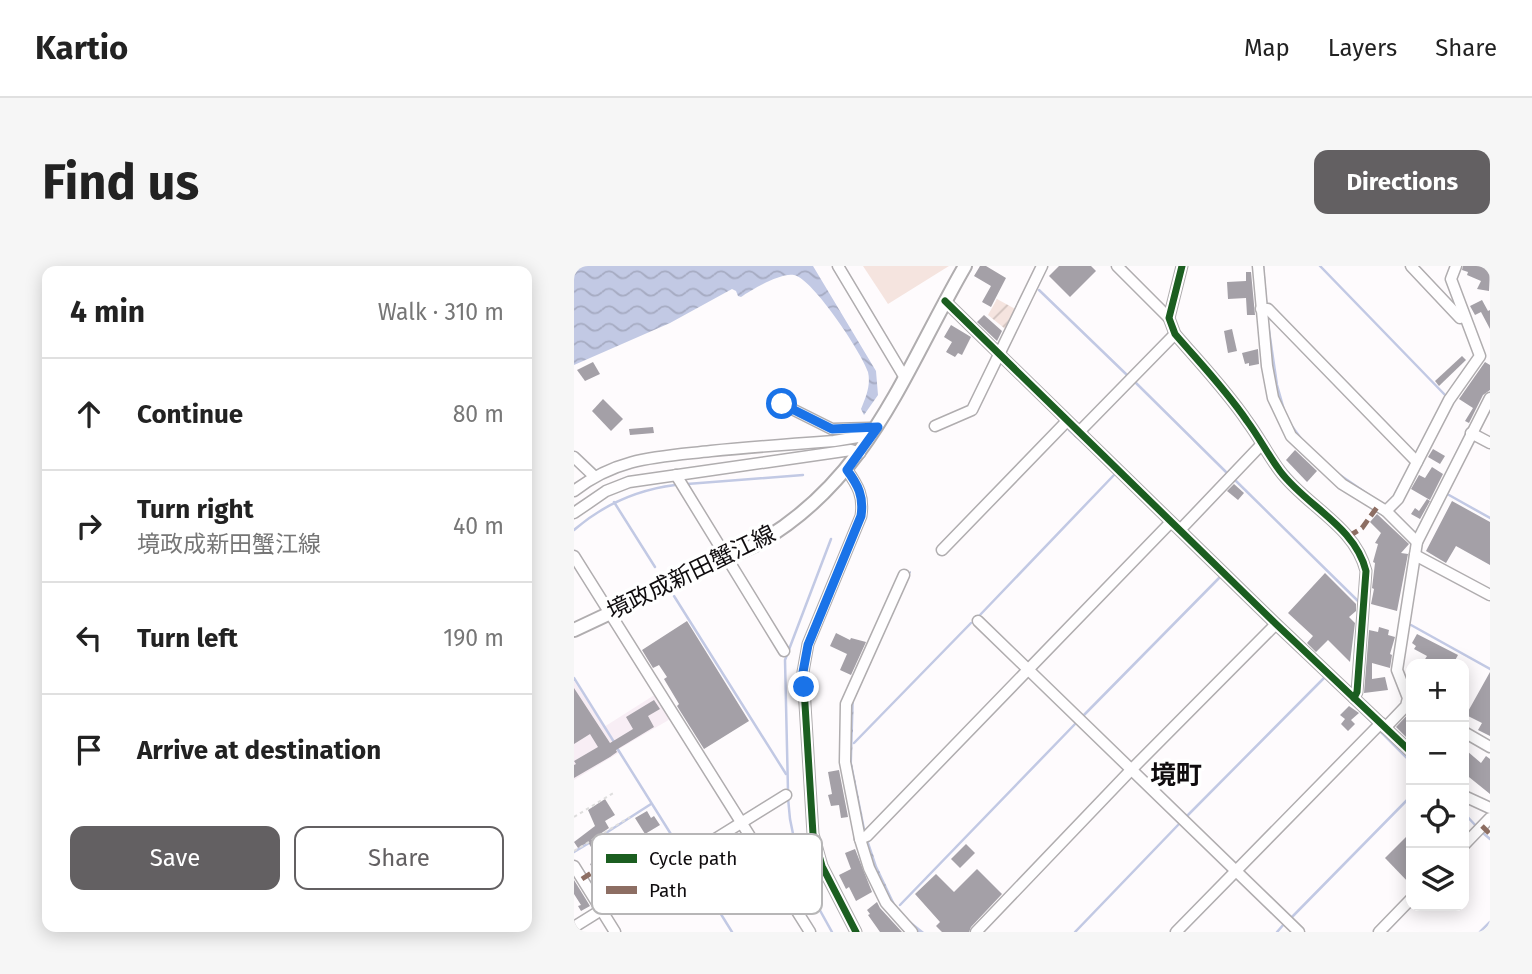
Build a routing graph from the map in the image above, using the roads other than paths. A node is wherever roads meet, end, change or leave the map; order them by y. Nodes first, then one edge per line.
1 (838, 266) edge
2 (965, 266) edge
3 (1042, 266) edge
4 (1117, 266) edge
5 (1182, 266) edge
6 (1258, 266) edge
7 (1411, 266) edge
8 (1456, 266) edge
9 (945, 301) junction
10 (1261, 309) junction
11 (1464, 317) junction
12 (1169, 318) junction
13 (1175, 334) junction
14 (999, 355) junction
15 (905, 378) junction
16 (1490, 398) edge
17 (782, 404) dead end
18 (1067, 421) junction
19 (935, 426) dead end
20 (878, 427) junction
21 (1079, 432) junction
22 (1473, 434) junction
23 (1490, 443) edge
24 (1262, 444) junction
25 (860, 453) junction
26 (574, 457) edge
27 (1417, 462) junction
28 (847, 470) junction
29 (594, 475) junction
30 (676, 475) junction
31 (574, 491) edge
32 (1386, 511) junction
33 (574, 513) edge
34 (1171, 522) junction
35 (1180, 530) junction
36 (1417, 542) junction
37 (942, 550) dead end
38 (574, 556) edge
39 (1418, 557) junction
40 (727, 559) junction
41 (904, 575) dead end
42 (1490, 595) edge
43 (610, 611) junction
44 (978, 621) dead end
45 (1276, 624) junction
46 (574, 630) edge
47 (784, 651) dead end
48 (1028, 670) junction
49 (1406, 690) edge
50 (1354, 698) junction
51 (1406, 706) edge
52 (1383, 725) junction
53 (1469, 735) edge
54 (1406, 747) edge
55 (1490, 747) edge
56 (1131, 770) junction
57 (786, 795) dead end
58 (1469, 798) edge
59 (1490, 808) edge
60 (1490, 818) edge
61 (741, 823) junction
62 (723, 834) edge
63 (748, 834) edge
64 (813, 834) edge
65 (863, 838) junction
66 (1469, 840) edge
67 (574, 866) edge
68 (822, 866) edge
69 (1235, 871) junction
70 (592, 895) edge
71 (1406, 904) edge
72 (595, 914) edge
73 (604, 914) edge
74 (799, 914) edge
75 (574, 927) edge
76 (615, 932) edge
77 (810, 932) edge
78 (856, 932) edge
79 (912, 932) edge
80 (976, 932) edge
81 (1176, 932) edge
82 (1299, 932) edge
83 (1379, 932) edge

1 - 15 street
2 - 9 main road, 境政成新田蟹江線
3 - 14 street
4 - 12 street
5 - 12 street
6 - 10 street
7 - 11 street
8 - 11 street
9 - 14 street
9 - 15 main road, 境政成新田蟹江線
10 - 27 street
10 - 32 street
11 - 27 street
12 - 13 street
13 - 21 street
13 - 24 street
14 - 18 street
14 - 19 street
15 - 20 main road, 境政成新田蟹江線
16 - 22 street
17 - 20 street
18 - 21 street
18 - 37 street
20 - 25 main road, 境政成新田蟹江線
20 - 29 street
21 - 34 street
22 - 23 street
22 - 36 street
24 - 35 street
24 - 50 street
25 - 28 main road, 境政成新田蟹江線
25 - 30 street
26 - 29 street
27 - 32 street
28 - 40 main road, 境政成新田蟹江線
28 - 64 street
29 - 31 street
30 - 33 street
30 - 40 street
32 - 36 street
34 - 35 street
34 - 48 street
35 - 45 street
36 - 39 street
38 - 43 street
39 - 42 street
39 - 49 street
40 - 43 main road, 境政成新田蟹江線
40 - 47 street
41 - 65 street
43 - 46 main road, 境政成新田蟹江線
43 - 61 street
44 - 48 street
45 - 50 street
45 - 56 street
48 - 56 street
48 - 65 street
50 - 52 street
51 - 52 street
52 - 54 street
52 - 69 street
53 - 55 street
56 - 69 street
56 - 80 street
57 - 61 street
58 - 59 street
60 - 66 street
61 - 62 street
61 - 63 street
65 - 79 street
67 - 70 street
68 - 78 street
69 - 81 street
69 - 82 street
71 - 83 street
72 - 75 street
73 - 76 street
74 - 77 street

